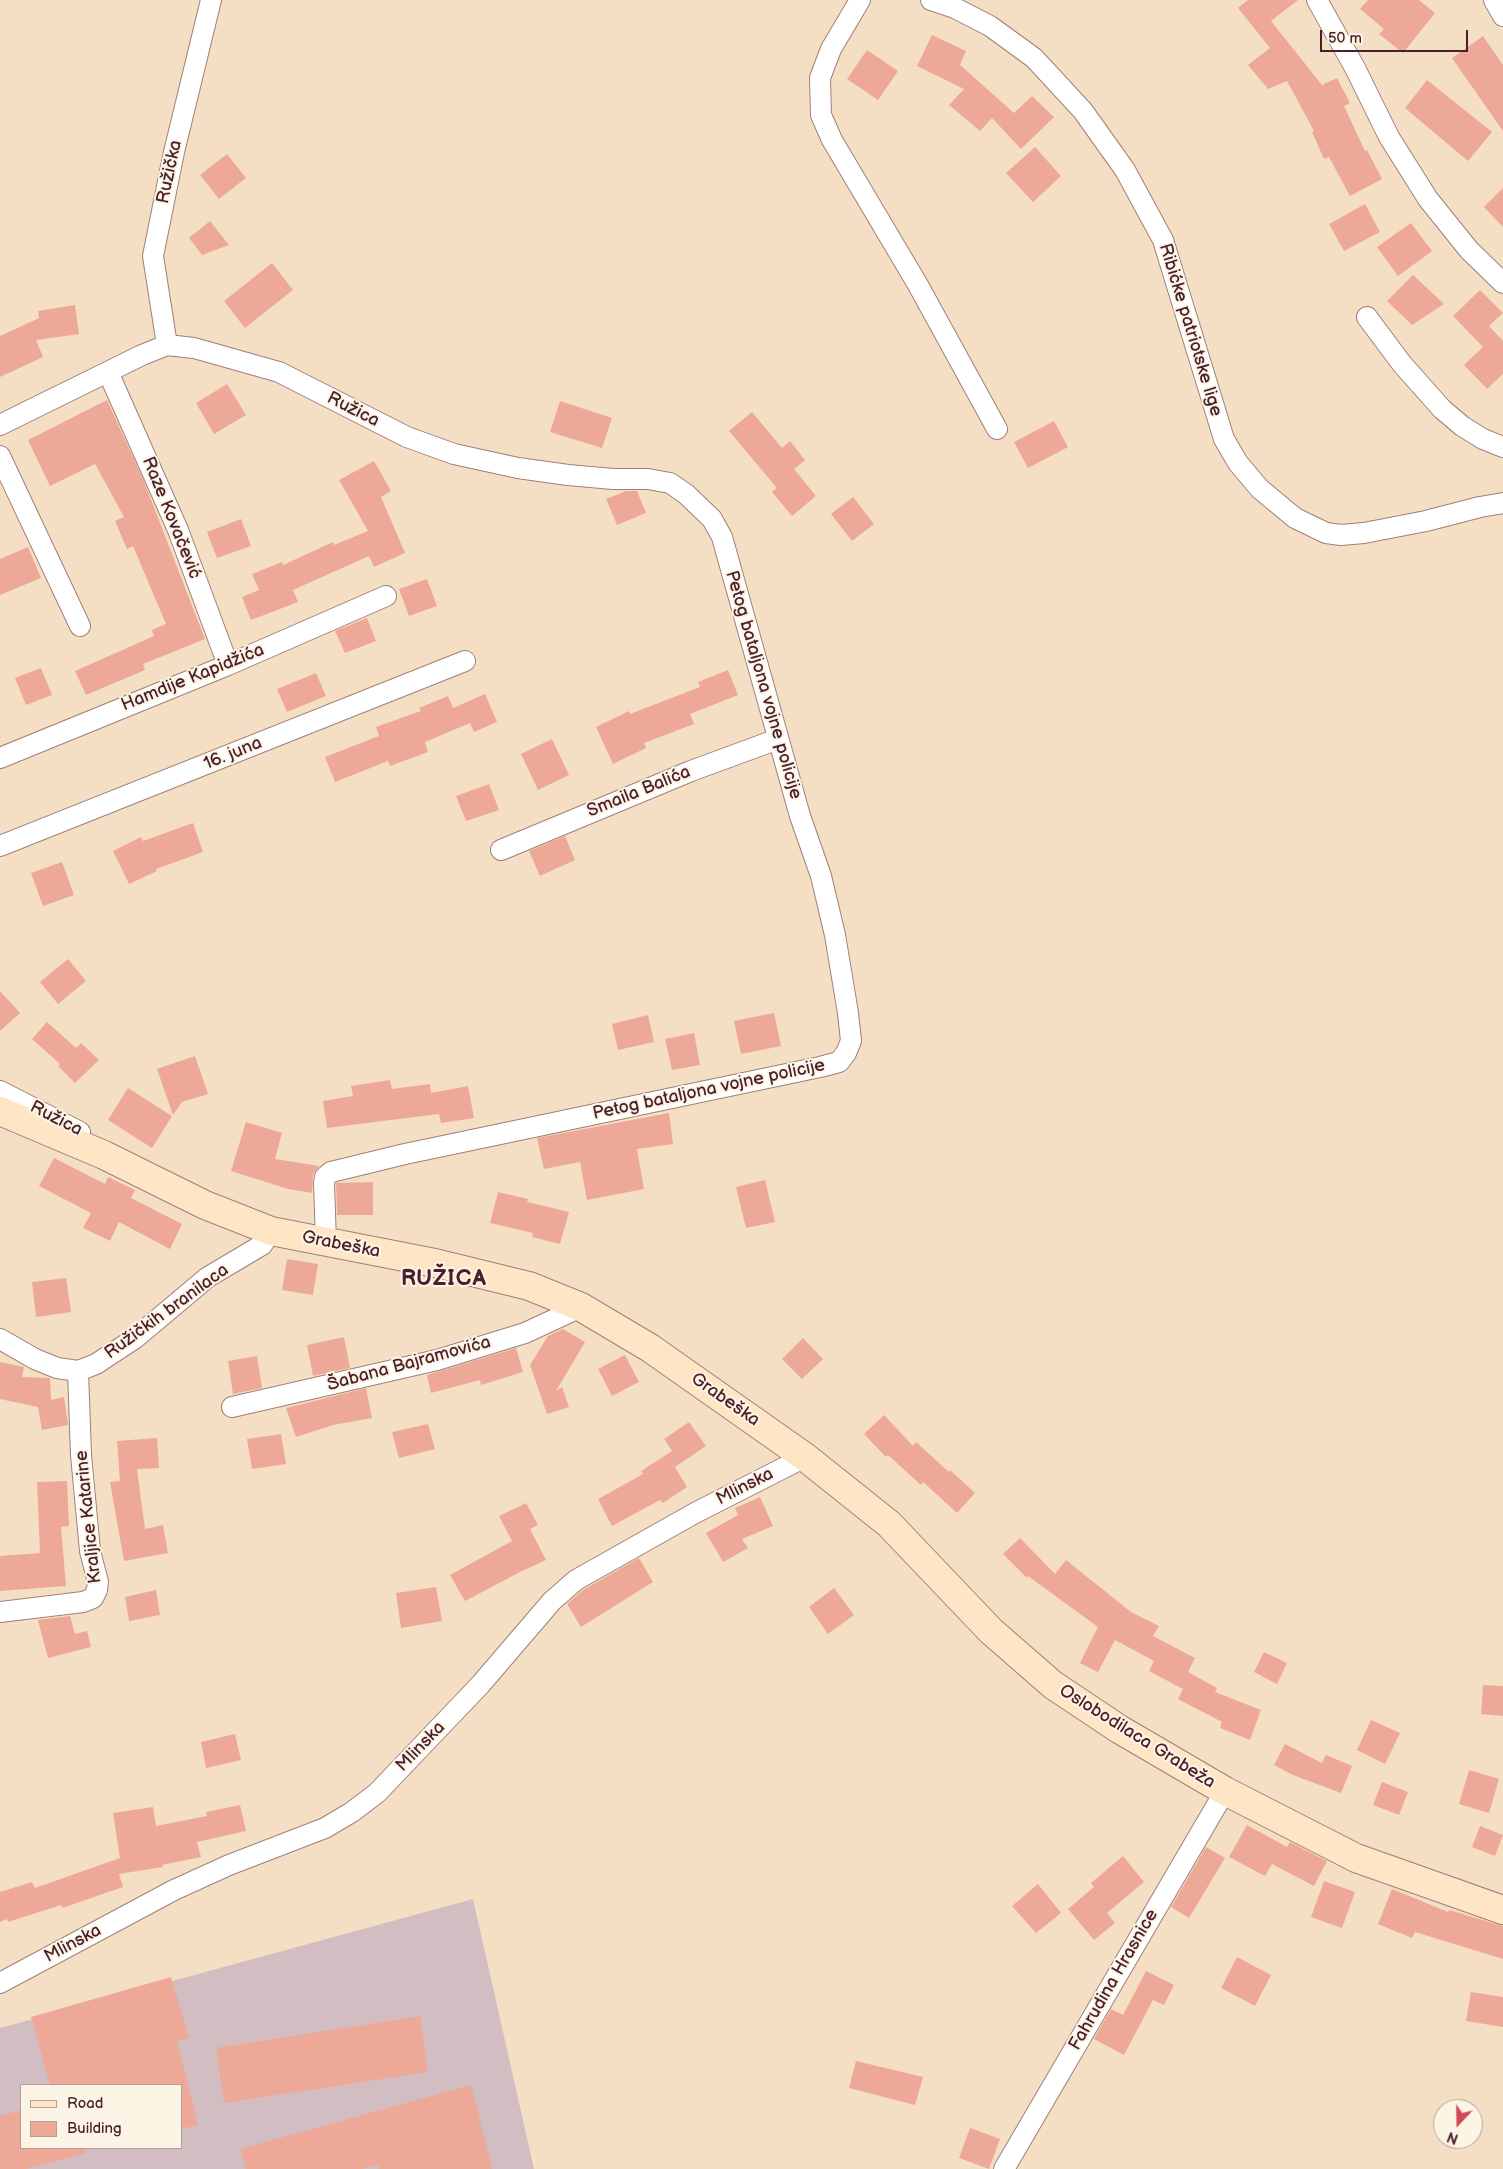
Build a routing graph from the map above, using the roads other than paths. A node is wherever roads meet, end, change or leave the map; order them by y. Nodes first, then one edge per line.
1 (211, 0) edge
2 (860, 0) edge
3 (931, 0) edge
4 (1317, 0) edge
5 (1494, 0) edge
6 (1503, 16) edge
7 (1503, 283) edge
8 (1367, 317) dead end
9 (167, 345) junction
10 (108, 372) junction
11 (0, 425) edge
12 (997, 428) dead end
13 (1503, 448) edge
14 (0, 456) edge
15 (1503, 503) edge
16 (712, 519) joint
17 (386, 596) dead end
18 (80, 626) dead end
19 (465, 661) dead end
20 (228, 665) junction
21 (778, 739) junction
22 (0, 758) edge
23 (0, 846) edge
24 (500, 850) dead end
25 (0, 1091) edge
26 (0, 1111) edge
27 (104, 1155) junction
28 (271, 1232) junction
29 (326, 1242) junction
30 (581, 1307) junction
31 (0, 1339) edge
32 (78, 1371) junction
33 (232, 1407) dead end
34 (805, 1457) junction
35 (0, 1612) edge
36 (1225, 1791) junction
37 (1503, 1910) edge
38 (0, 1983) edge
39 (1004, 2169) edge

1 - 9 street, Ružička
2 - 12 street
3 - 15 street, Ribićke patriotske lige
4 - 7 street
5 - 6 street
8 - 13 street
9 - 10 street, Ružica
9 - 16 street, Ružica
10 - 11 street, Ružica
10 - 20 street, Raze Kovačević
14 - 18 street
16 - 21 street, Petog bataljona vojne policije
17 - 20 street, Hamdije Kapidžića
19 - 23 street, 16. juna
20 - 22 street, Hamdije Kapidžića
21 - 24 street, Smaila Balića
21 - 29 street, Petog bataljona vojne policije
25 - 27 street, Ružica
26 - 27 street, Grabeška
27 - 28 street, Grabeška
28 - 29 street, Grabeška
28 - 32 street, Ružičkih branilaca
29 - 30 street, Grabeška
30 - 33 street, Šabana Bajramovića
30 - 34 street, Grabeška
31 - 32 street
32 - 35 street, Kraljice Katarine
34 - 36 street, Oslobodilaca Grabeža
34 - 38 street, Mlinska
36 - 37 street, Oslobodilaca Grabeža
36 - 39 street, Fahrudina Hrasnice

